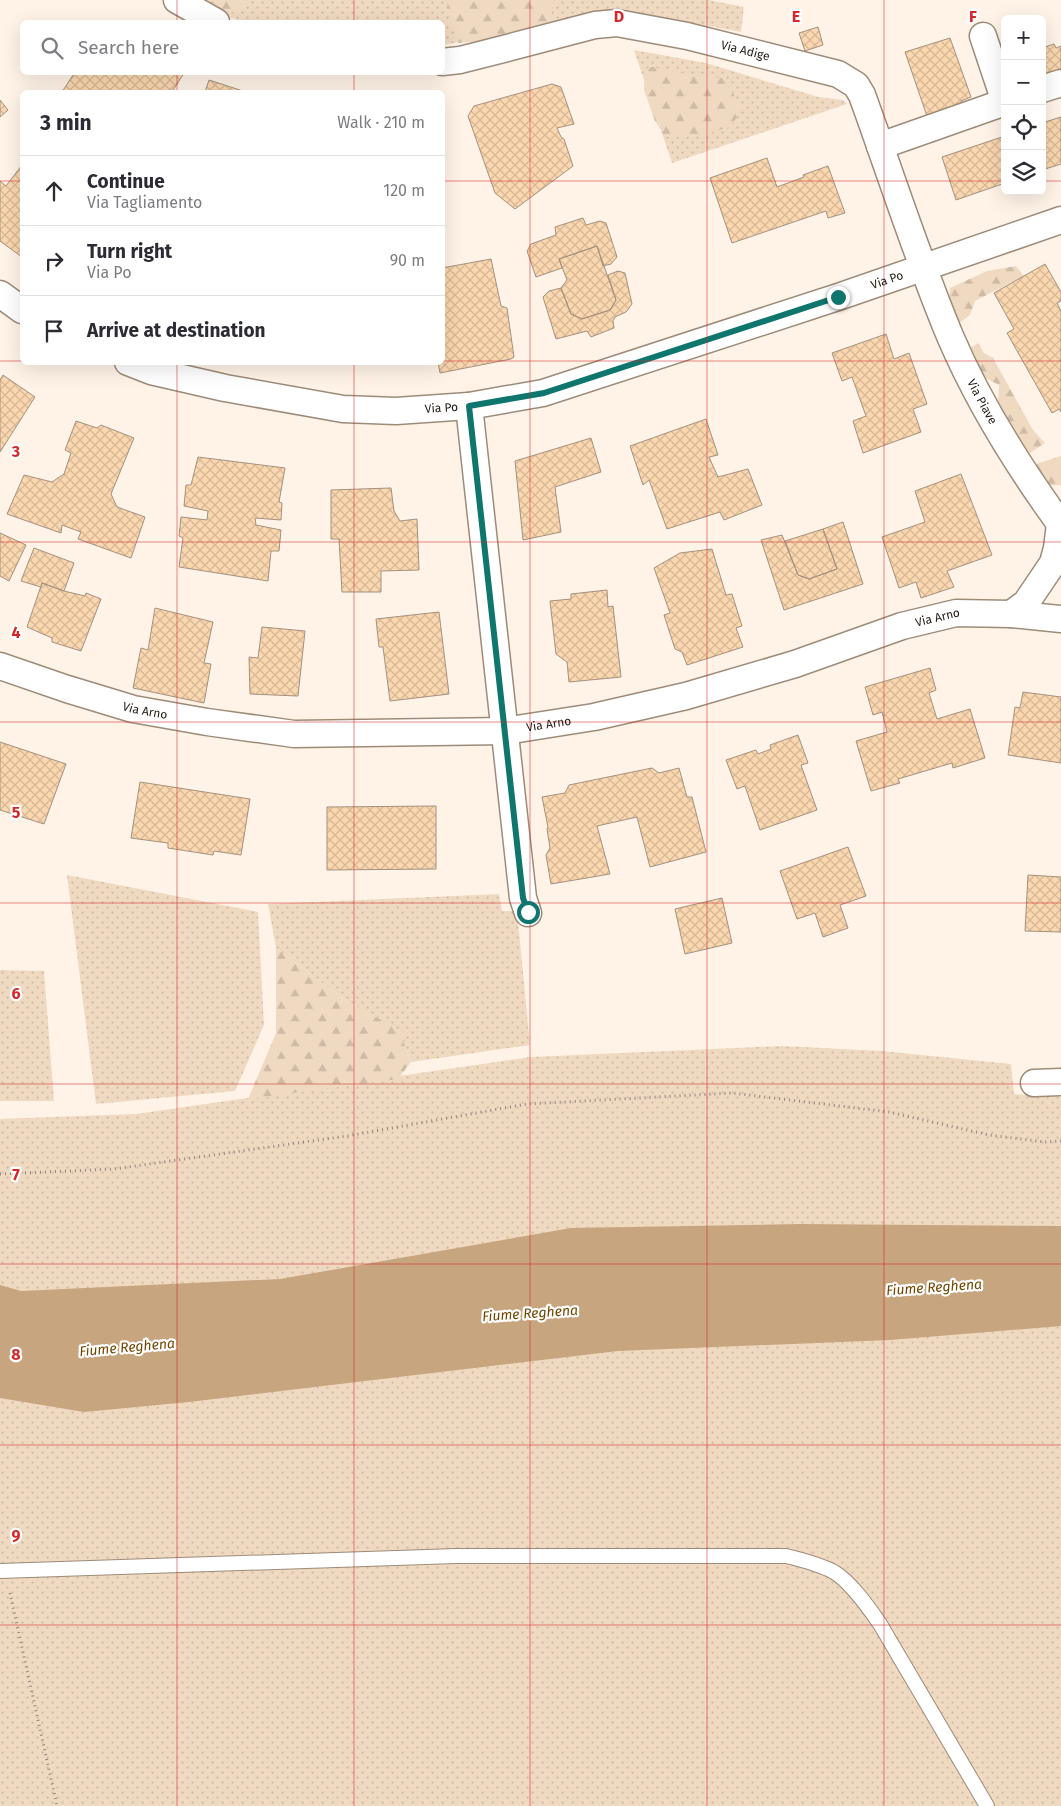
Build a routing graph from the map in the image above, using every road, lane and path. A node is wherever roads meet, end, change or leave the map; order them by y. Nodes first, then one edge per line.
1 (177, 0) edge
2 (212, 20) edge
3 (983, 36) dead end
4 (445, 62) edge
5 (1061, 83) edge
6 (1046, 88) edge
7 (1001, 90) edge
8 (1001, 103) edge
9 (880, 146) junction
10 (1061, 220) edge
11 (923, 268) junction
12 (0, 294) edge
13 (20, 309) edge
14 (135, 365) edge
15 (469, 406) junction
16 (1060, 524) edge
17 (1011, 614) junction
18 (1061, 619) edge
19 (0, 666) edge
20 (505, 731) junction
21 (528, 912) dead end
22 (1061, 1082) edge
23 (1034, 1083) dead end
24 (1061, 1141) edge
25 (0, 1174) edge
26 (2, 1571) edge
27 (57, 1806) edge
28 (987, 1806) edge

1 - 2 street
3 - 7 street
4 - 9 street, Via Adige
5 - 6 street
8 - 9 street
9 - 11 street, Via Adige
10 - 11 street, Via Po
11 - 15 street, Via Po
11 - 16 street, Via Piave
12 - 13 street
14 - 15 street, Via Po
15 - 20 street
16 - 17 street, Via Piave
17 - 18 street, Via Arno
17 - 20 street, Via Arno
19 - 20 street, Via Arno
20 - 21 street
22 - 23 street
24 - 25 path
26 - 27 path
26 - 28 lane

